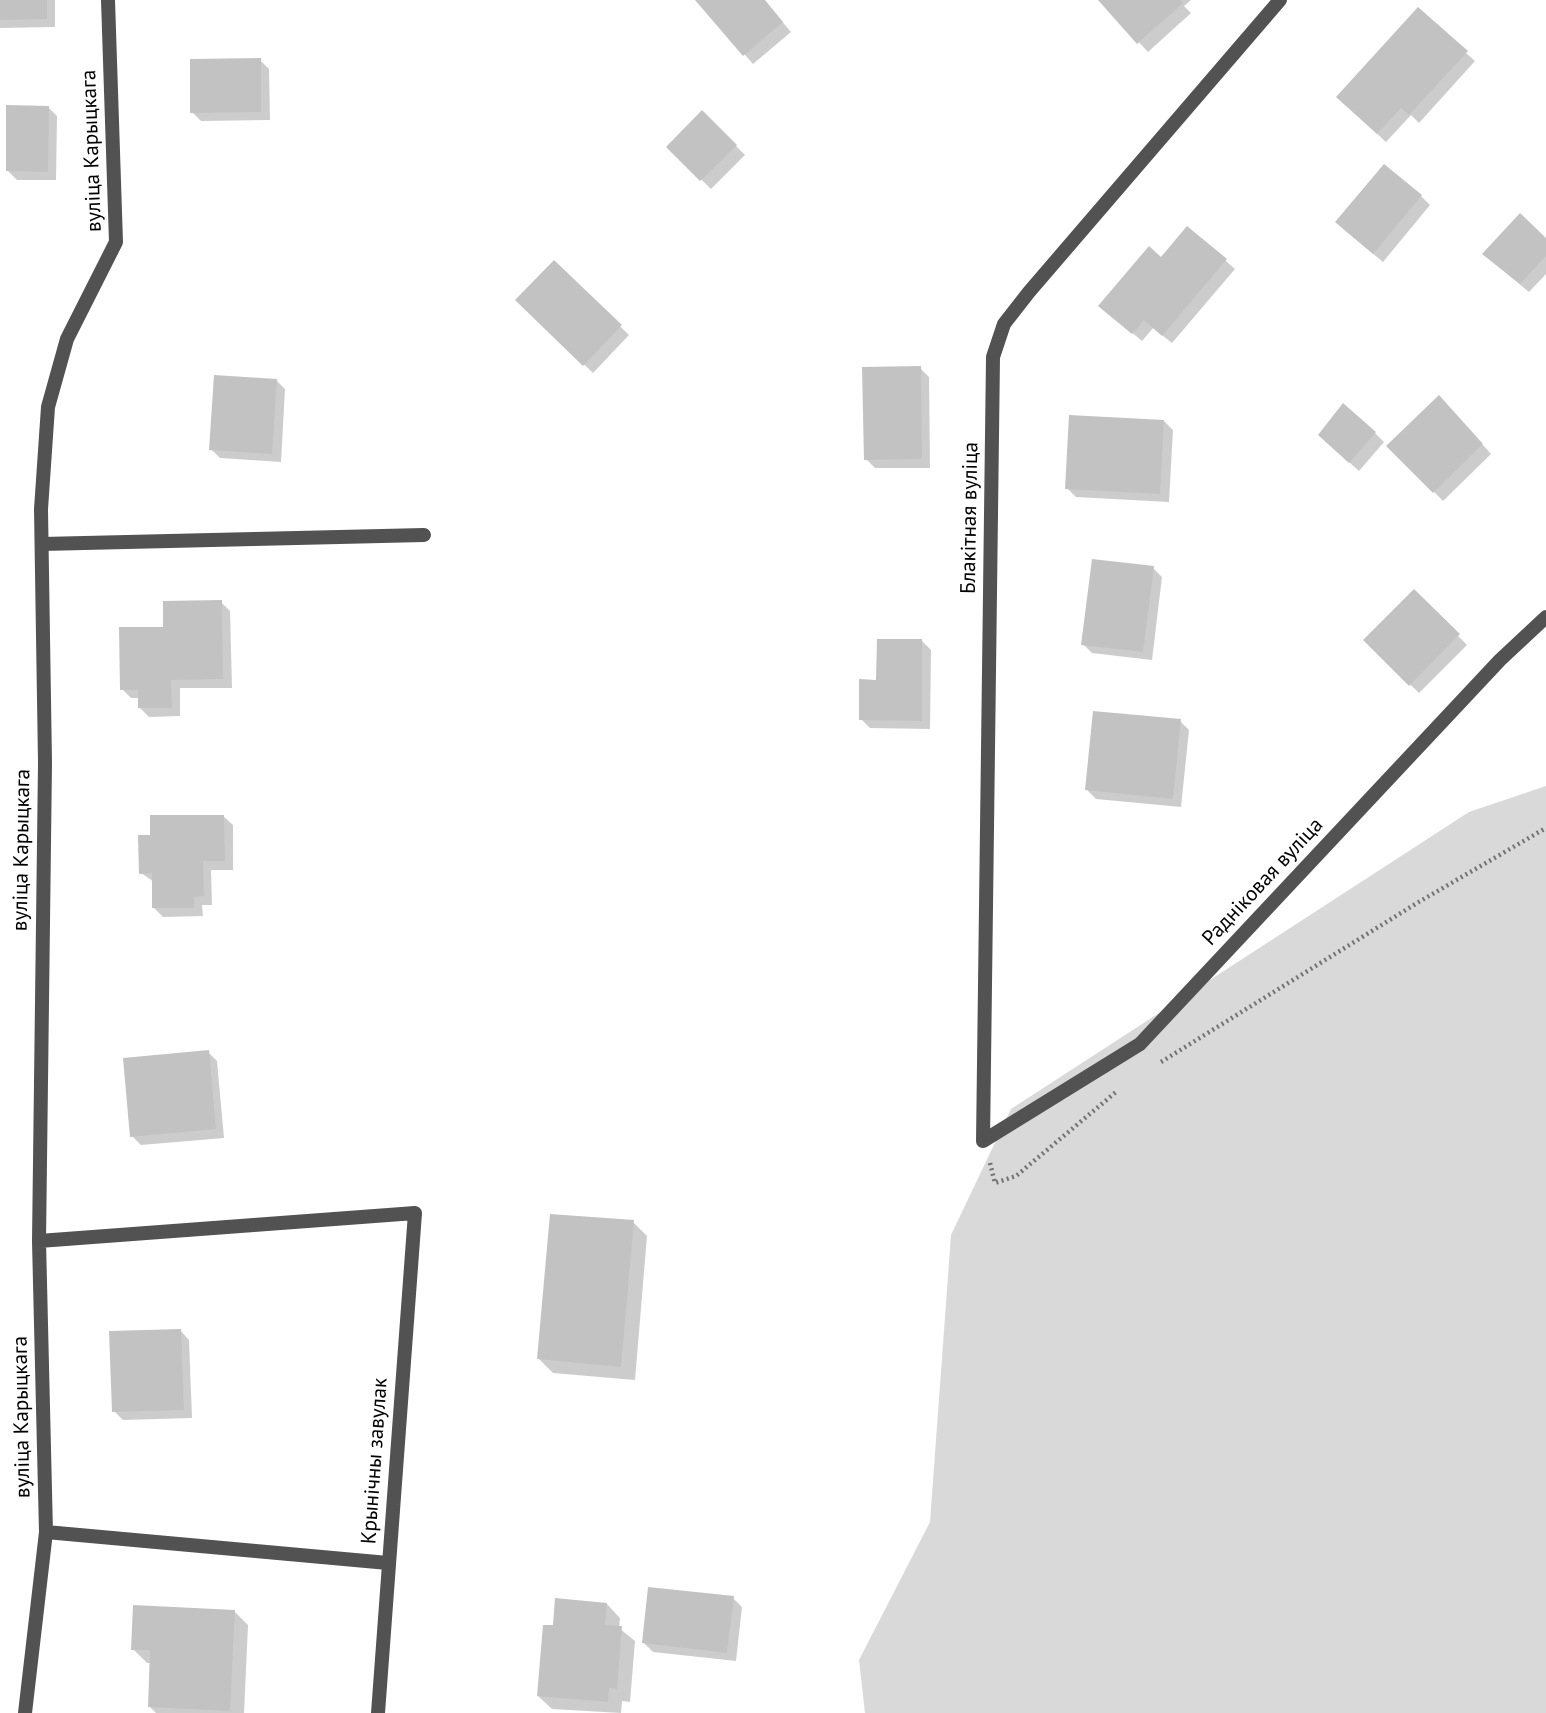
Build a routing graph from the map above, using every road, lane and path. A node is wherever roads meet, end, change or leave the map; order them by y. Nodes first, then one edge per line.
1 (108, 0) edge
2 (1280, 0) edge
3 (424, 535) dead end
4 (42, 544) junction
5 (1546, 617) edge
6 (1546, 828) edge
7 (1160, 1063) dead end
8 (1125, 1084) dead end
9 (983, 1141) junction
10 (38, 1241) junction
11 (46, 1531) junction
12 (388, 1563) junction
13 (25, 1713) edge
14 (378, 1713) edge

1 - 4 street, вуліца Карыцкага
2 - 9 street, Блакітная вуліца
3 - 4 street
4 - 10 street, вуліца Карыцкага
5 - 9 street, Радніковая вуліца
6 - 7 path
8 - 9 path
10 - 11 street, вуліца Карыцкага
10 - 12 street, Крынічны завулак
11 - 12 street
11 - 13 street, вуліца Карыцкага
12 - 14 street, Крынічны завулак

